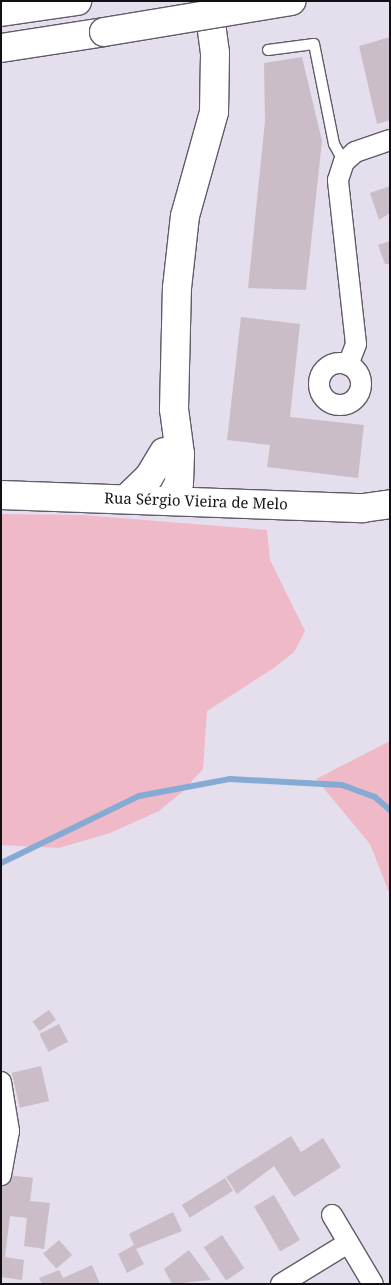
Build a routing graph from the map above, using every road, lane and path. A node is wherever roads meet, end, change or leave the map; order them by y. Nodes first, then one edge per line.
1 (77, 1) edge
2 (208, 1) edge
3 (291, 1) edge
4 (1, 12) edge
5 (1, 48) edge
6 (268, 50) dead end
7 (390, 140) edge
8 (344, 162) junction
9 (348, 365) dead end
10 (172, 453) junction
11 (1, 495) edge
12 (126, 499) junction
13 (170, 500) junction
14 (217, 502) junction
15 (390, 504) edge
16 (1, 1082) edge
17 (1, 1174) edge
18 (332, 1215) dead end
19 (348, 1243) junction
20 (281, 1284) edge
21 (373, 1284) edge

1 - 4 main road
2 - 10 main road
3 - 5 main road, bridge
6 - 8 lane
7 - 8 street
8 - 9 street
10 - 12 main road
10 - 13 main road
10 - 14 main road
11 - 12 main road, Rua Sérgio Vieira de Melo
12 - 13 main road, Rua Sérgio Vieira de Melo
13 - 14 main road, Rua Sérgio Vieira de Melo
14 - 15 main road, Rua Sérgio Vieira de Melo
16 - 17 street
18 - 19 street
19 - 20 street
19 - 21 street

